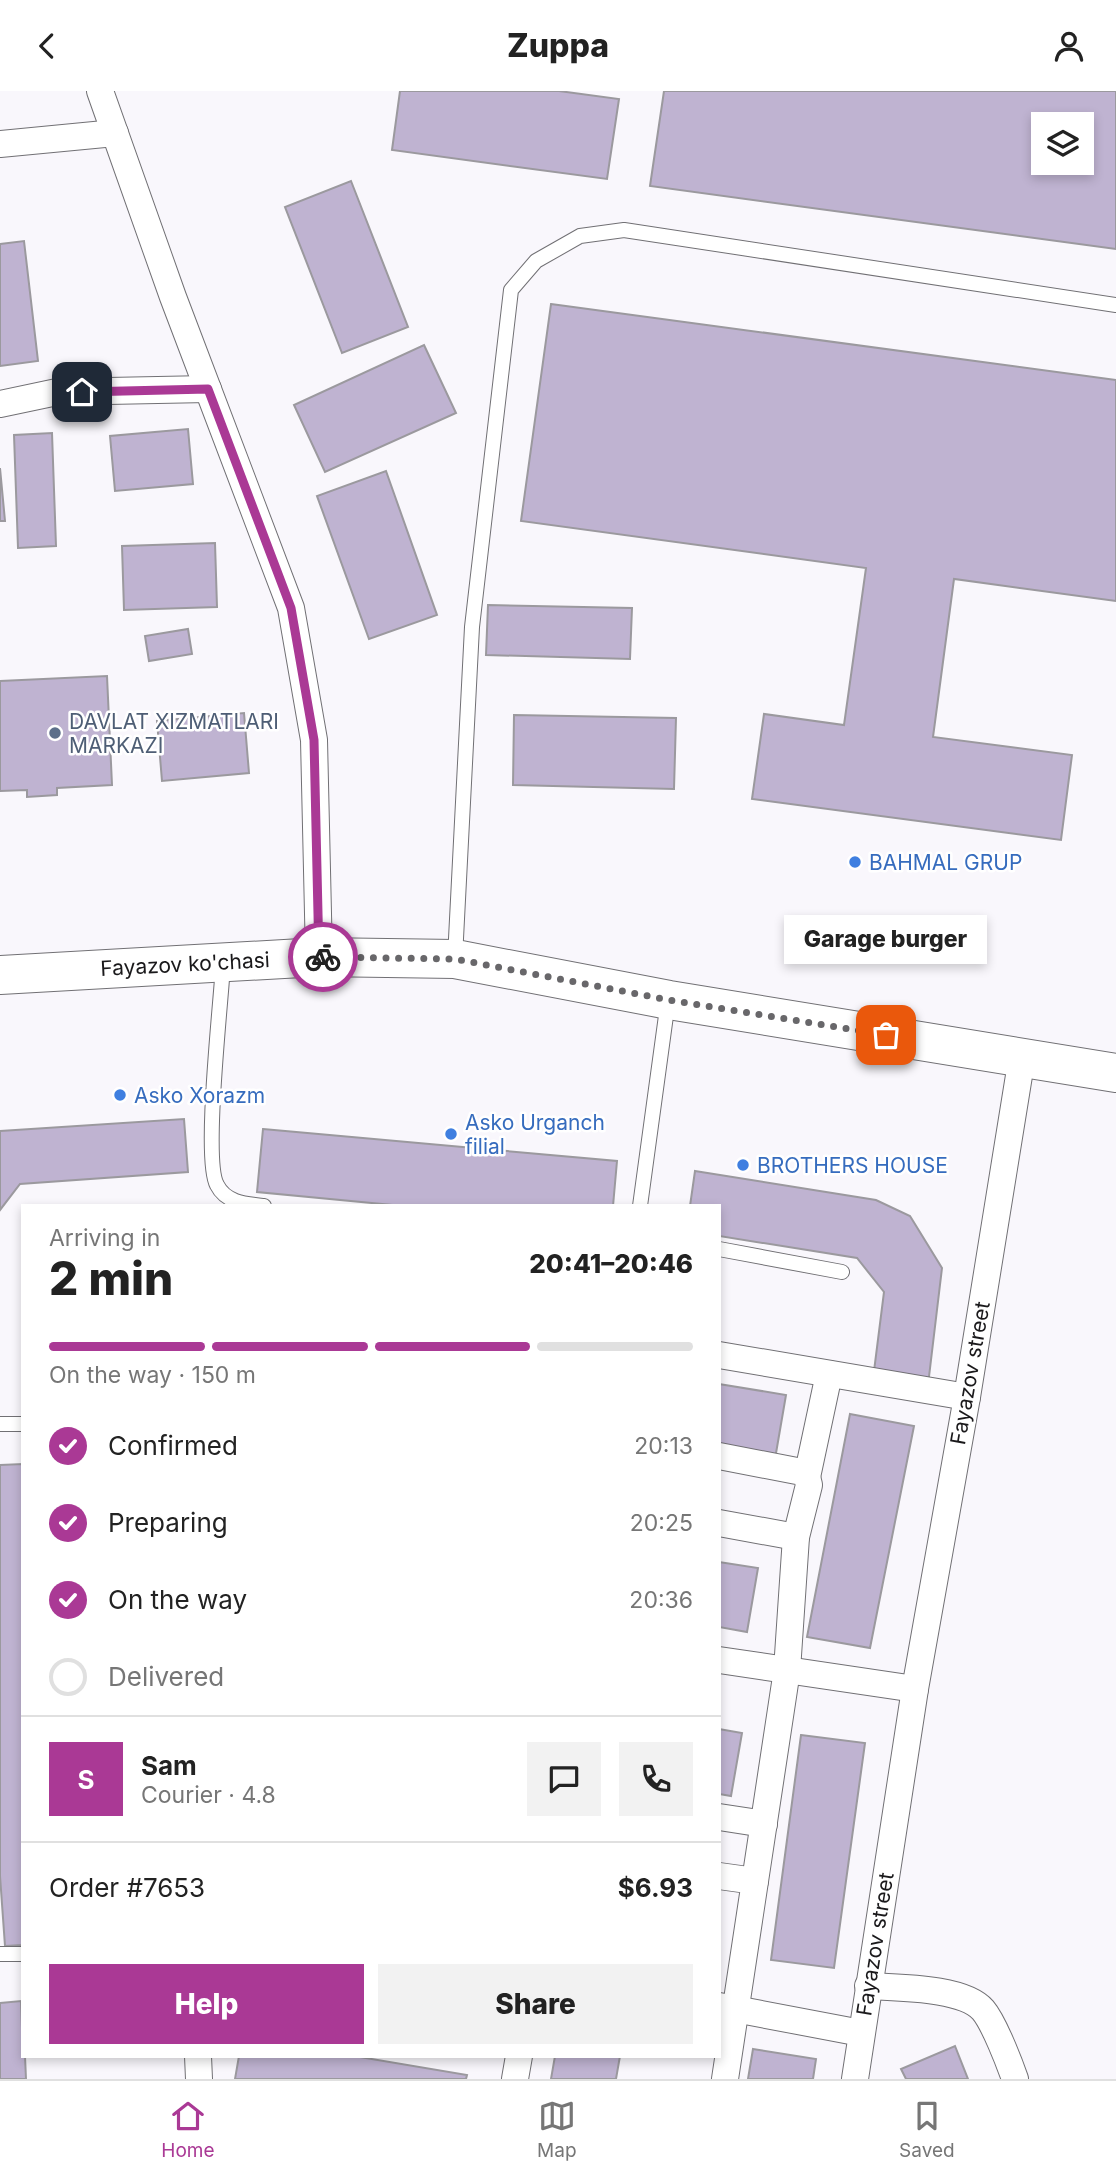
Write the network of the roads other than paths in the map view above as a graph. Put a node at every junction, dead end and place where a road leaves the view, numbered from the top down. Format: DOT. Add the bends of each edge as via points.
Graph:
graph roads {
  1 [pos="100,91"];
  2 [pos="115,133"];
  3 [pos="0,144"];
  4 [pos="1116,305"];
  5 [pos="208,389"];
  6 [pos="0,404"];
  7 [pos="319,957"];
  8 [pos="455,959"];
  9 [pos="223,962"];
  10 [pos="0,975"];
  11 [pos="669,1000"];
  12 [pos="1022,1057"];
  13 [pos="1116,1073"];
  14 [pos="238,1204"];
  15 [pos="640,1204"];
  16 [pos="721,1249"];
  17 [pos="842,1272"];
  18 [pos="721,1355"];
  19 [pos="829,1374"];
  20 [pos="967,1397"];
  21 [pos="21,1424"];
  22 [pos="0,1425"];
  23 [pos="721,1456"];
  24 [pos="807,1477"];
  25 [pos="721,1524"];
  26 [pos="796,1537"];
  27 [pos="721,1660"];
  28 [pos="787,1670"];
  29 [pos="915,1689"];
  30 [pos="721,1817"];
  31 [pos="764,1824"];
  32 [pos="721,1876"];
  33 [pos="755,1881"];
  34 [pos="0,1954"];
  35 [pos="21,1954"];
  36 [pos="868,1986"];
  37 [pos="728,2008"];
  38 [pos="198,2058"];
  39 [pos="519,2058"];
  40 [pos="860,2062"];
  41 [pos="199,2079"];
  42 [pos="515,2079"];
  43 [pos="725,2079"];
  44 [pos="1015,2079"];
  1 -- 2 [label="street"];
  2 -- 3 [label="street"];
  2 -- 5 [label="street"];
  4 -- 8 [label="lane" via="624,230 580,236 536,261 511,290 498,397 472,627"];
  5 -- 6 [label="street" via="57,392"];
  5 -- 7 [label="street" via="291,608 314,740"];
  7 -- 8 [label="main road, Fayazov ko'chasi"];
  7 -- 9 [label="main road, Fayazov ko'chasi"];
  8 -- 11 [label="main road, Fayazov ko'chasi"];
  9 -- 10 [label="main road, Fayazov ko'chasi"];
  9 -- 14 [label="lane" via="212,1138 214,1175 218,1187"];
  11 -- 12 [label="main road, Fayazov ko'chasi"];
  11 -- 15 [label="lane"];
  12 -- 13 [label="main road, Fayazov ko'chasi"];
  12 -- 20 [label="street, Fayazov street"];
  16 -- 17 [label="lane"];
  18 -- 19 [label="street"];
  19 -- 20 [label="street"];
  19 -- 24 [label="street"];
  20 -- 29 [label="street, Fayazov street"];
  21 -- 22 [label="lane"];
  23 -- 24 [label="street" via="802,1472"];
  24 -- 26 [label="street"];
  25 -- 26 [label="street"];
  26 -- 28 [label="street"];
  27 -- 28 [label="street"];
  28 -- 29 [label="street"];
  28 -- 31 [label="street"];
  29 -- 36 [label="street, Fayazov street"];
  30 -- 31 [label="street"];
  31 -- 33 [label="street"];
  32 -- 33 [label="street"];
  33 -- 37 [label="street"];
  34 -- 35 [label="lane"];
  36 -- 40 [label="street, Fayazov street"];
  36 -- 44 [label="street" via="933,1990 982,2009"];
  37 -- 40 [label="street, Fayazov street"];
  37 -- 43 [label="street"];
  38 -- 41 [label="street"];
  39 -- 42 [label="street"];
}
